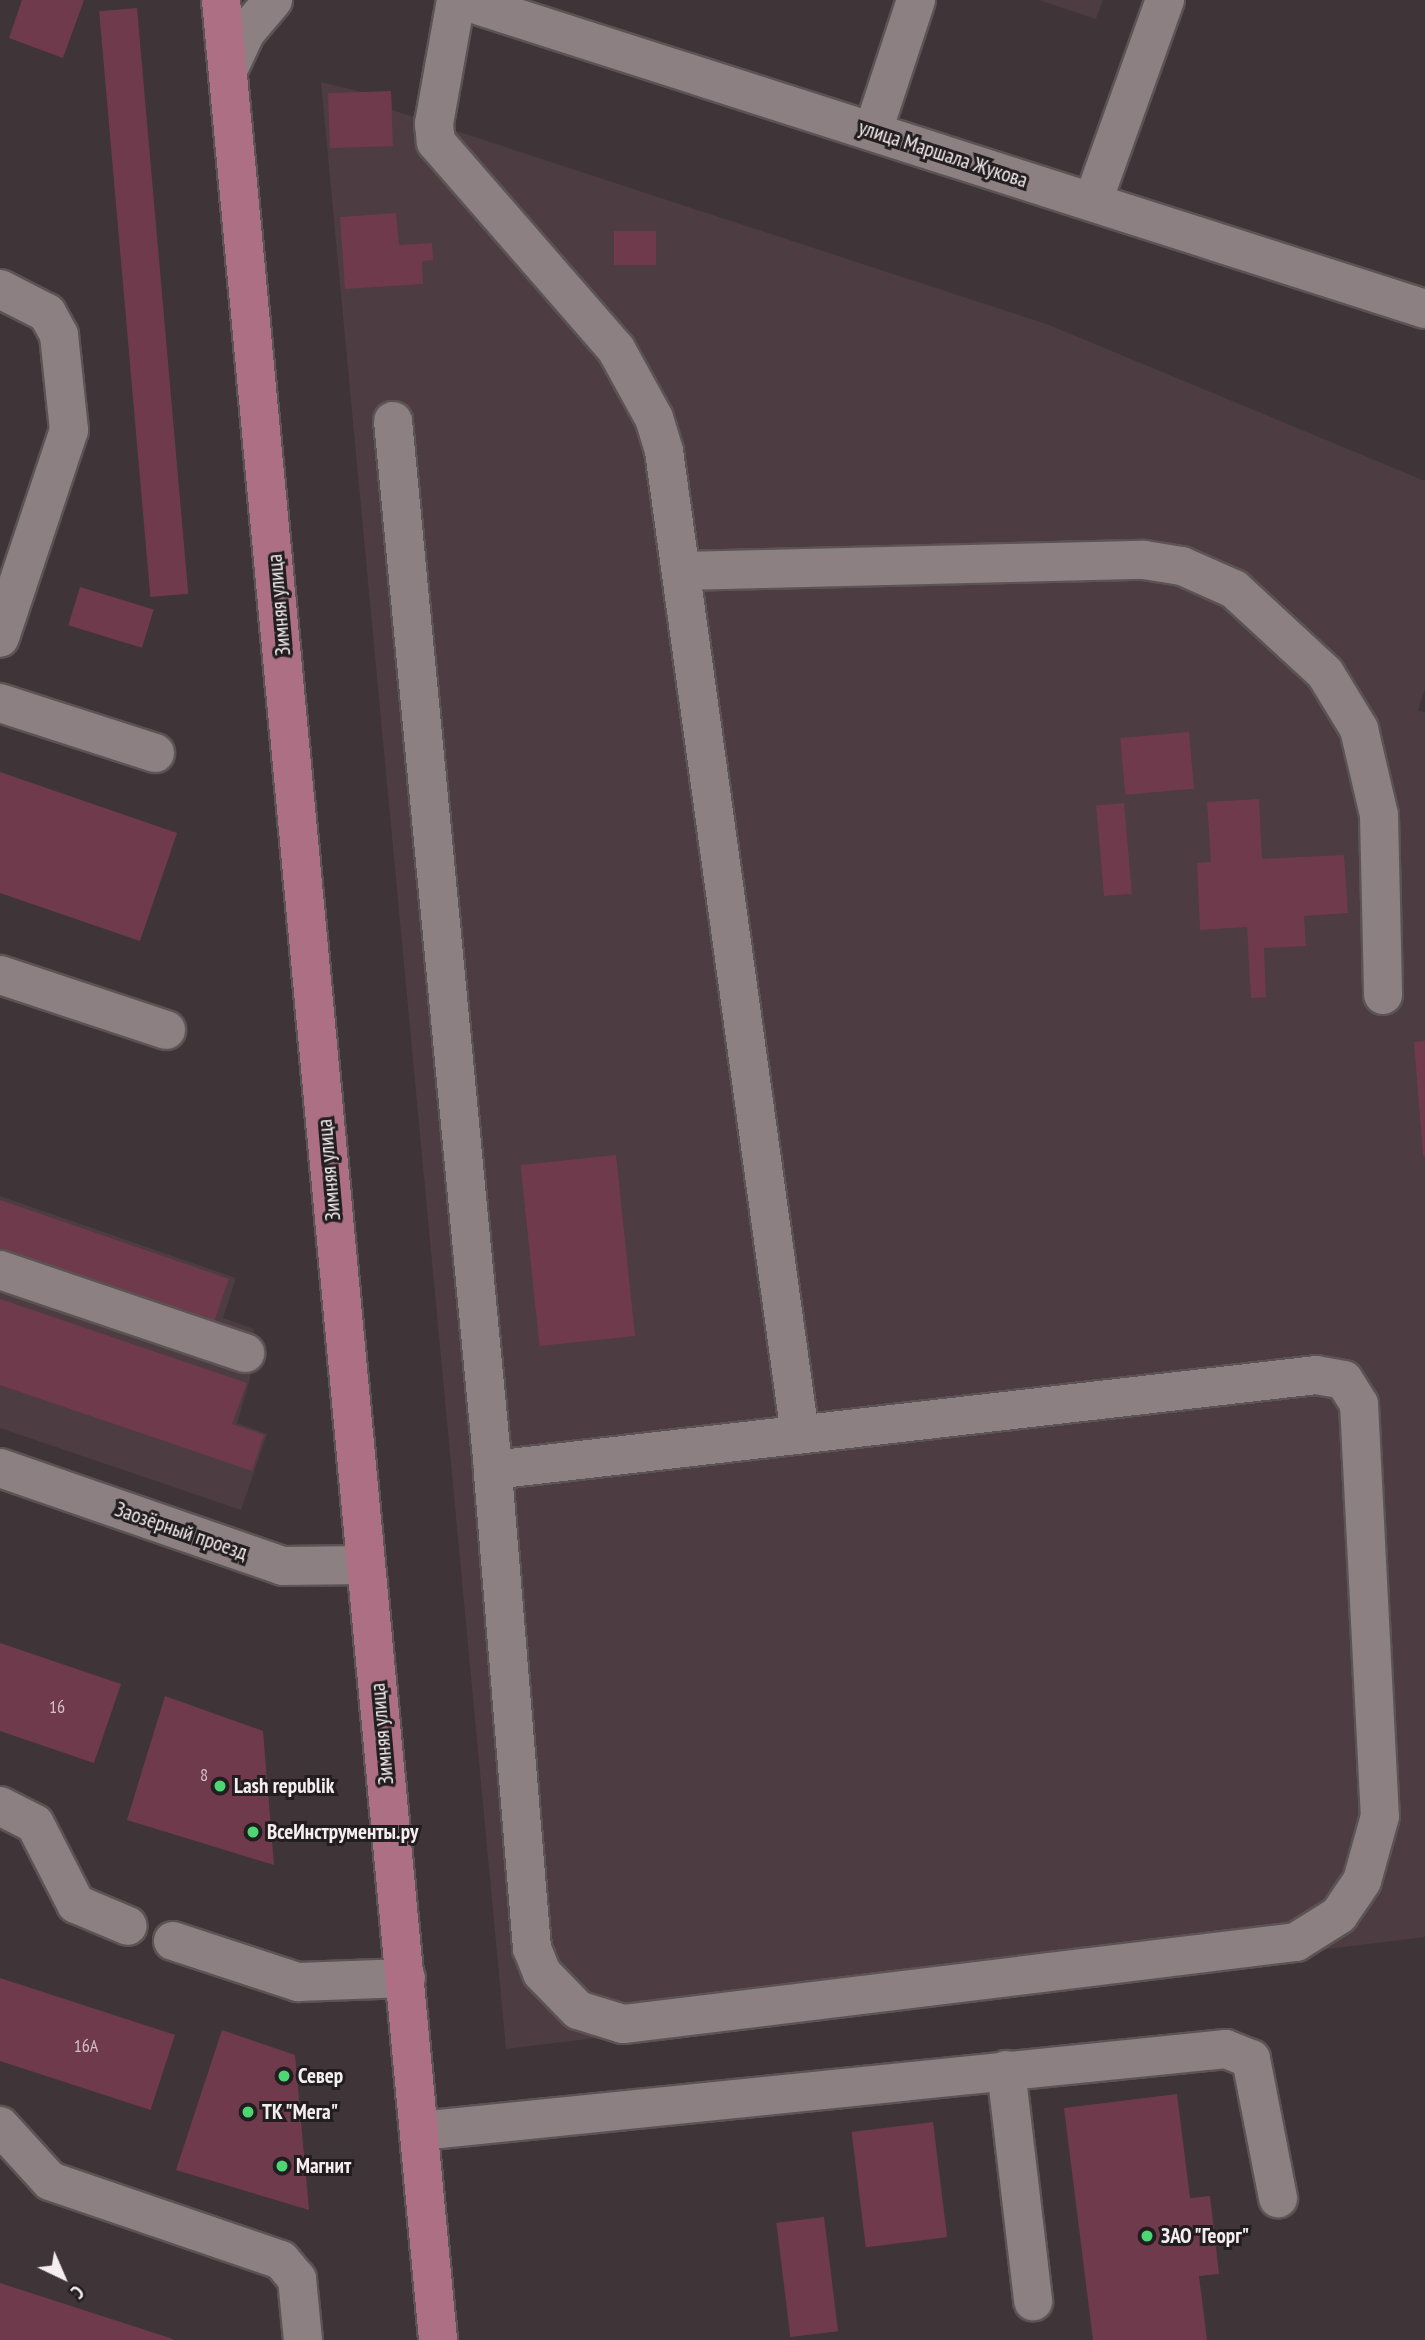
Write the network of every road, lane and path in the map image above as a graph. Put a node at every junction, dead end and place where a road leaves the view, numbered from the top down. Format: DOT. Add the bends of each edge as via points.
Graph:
graph roads {
  1 [pos="221,0"];
  2 [pos="251,0"];
  3 [pos="273,0"];
  4 [pos="459,0"];
  5 [pos="916,0"];
  6 [pos="1165,0"];
  7 [pos="231,64"];
  8 [pos="873,131"];
  9 [pos="1093,201"];
  10 [pos="0,289"];
  11 [pos="1425,309"];
  12 [pos="393,421"];
  13 [pos="682,570"];
  14 [pos="0,638"];
  15 [pos="0,703"];
  16 [pos="155,753"];
  17 [pos="0,975"];
  18 [pos="1383,995"];
  19 [pos="166,1030"];
  20 [pos="0,1270"];
  21 [pos="245,1353"];
  22 [pos="800,1435"];
  23 [pos="0,1468"];
  24 [pos="494,1470"];
  25 [pos="366,1565"];
  26 [pos="0,1806"];
  27 [pos="128,1926"];
  28 [pos="173,1941"];
  29 [pos="405,1978"];
  30 [pos="1006,2070"];
  31 [pos="0,2126"];
  32 [pos="420,2131"];
  33 [pos="1278,2198"];
  34 [pos="1033,2301"];
  35 [pos="303,2340"];
  36 [pos="438,2340"];
  1 -- 7 [label="main road, Зимняя улица"];
  2 -- 7 [label="street"];
  3 -- 7 [label="street" via="246,32"];
  4 -- 8 [label="street, улица Маршала Жукова"];
  4 -- 13 [label="street" via="434,124 436,142 583,305 639,387 664,451"];
  5 -- 8 [label="street"];
  6 -- 9 [label="street"];
  7 -- 25 [label="main road, Зимняя улица"];
  8 -- 9 [label="street, улица Маршала Жукова"];
  9 -- 11 [label="street, улица Маршала Жукова"];
  10 -- 14 [label="street" via="47,313 59,335 69,430"];
  12 -- 24 [label="street"];
  13 -- 18 [label="street" via="1144,560 1182,566 1234,589 1325,673 1359,729 1379,815"];
  13 -- 22 [label="street"];
  15 -- 16 [label="street"];
  17 -- 19 [label="street"];
  20 -- 21 [label="street"];
  22 -- 24 [label="street"];
  22 -- 24 [label="street" via="1317,1375 1344,1380 1359,1404 1380,1816 1362,1881 1339,1915 1296,1942 623,2024 578,2010 542,1973 532,1948"];
  23 -- 25 [label="street, Заозёрный проезд" via="283,1566"];
  25 -- 29 [label="main road, Зимняя улица"];
  26 -- 27 [label="street" via="35,1824 76,1904"];
  28 -- 29 [label="street" via="298,1982"];
  29 -- 32 [label="main road, Зимняя улица"];
  30 -- 32 [label="street"];
  30 -- 33 [label="street" via="1226,2049 1251,2060"];
  30 -- 34 [label="street"];
  31 -- 35 [label="street" via="50,2181 281,2260 297,2279"];
  32 -- 36 [label="main road, Зимняя улица"];
}
